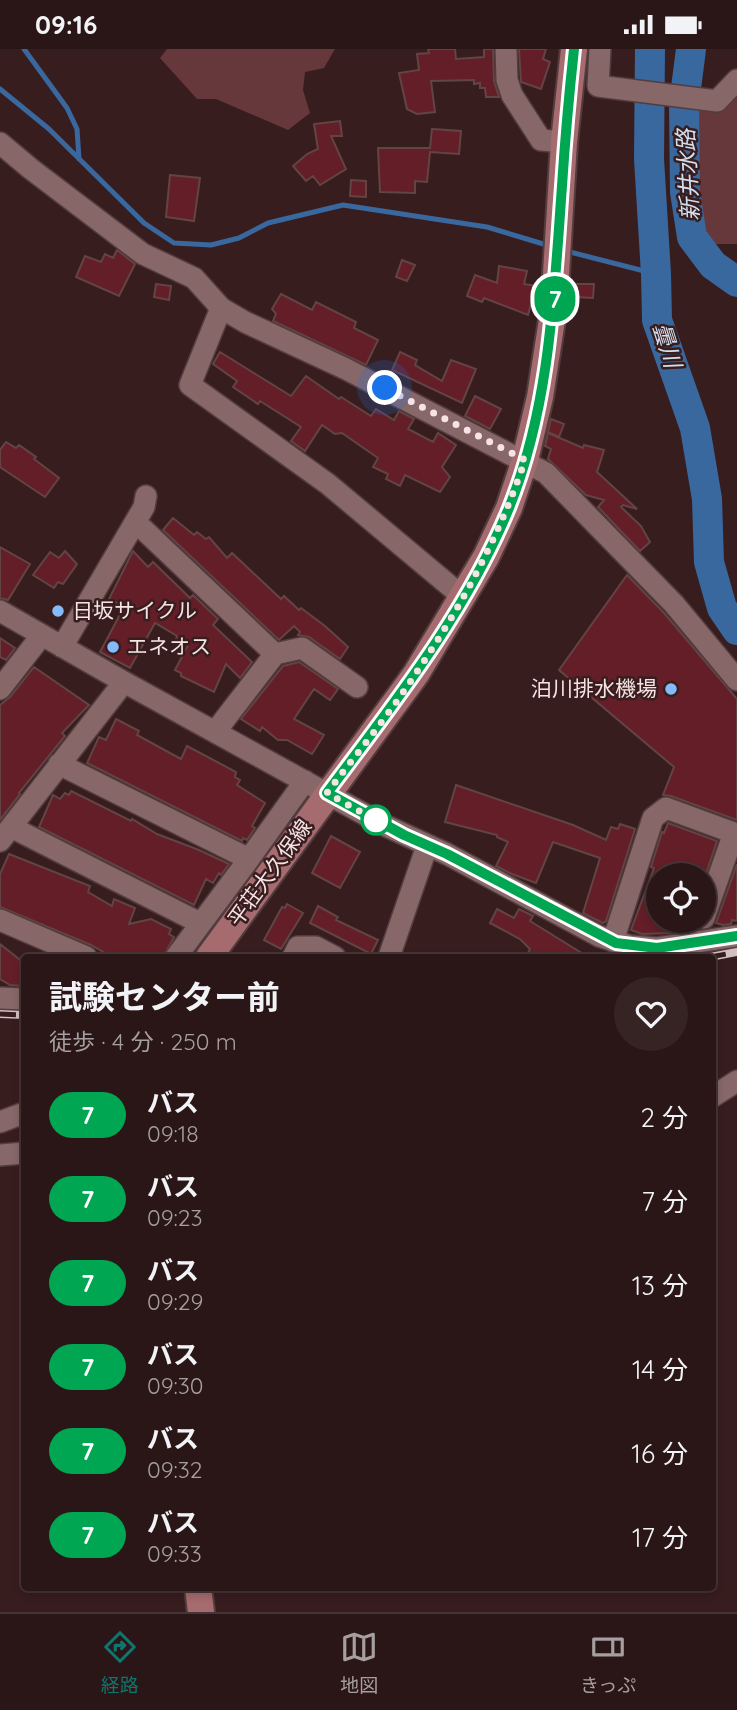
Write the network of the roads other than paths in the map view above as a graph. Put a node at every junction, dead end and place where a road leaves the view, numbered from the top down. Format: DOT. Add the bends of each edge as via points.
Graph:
graph roads {
  1 [pos="506,49"];
  2 [pos="574,49"];
  3 [pos="600,49"];
  4 [pos="737,80"];
  5 [pos="564,142"];
  6 [pos="0,143"];
  7 [pos="221,308"];
  8 [pos="525,460"];
  9 [pos="146,496"];
  10 [pos="143,529"];
  11 [pos="463,597"];
  12 [pos="0,611"];
  13 [pos="41,635"];
  14 [pos="62,647"];
  15 [pos="275,654"];
  16 [pos="352,677"];
  17 [pos="737,680"];
  18 [pos="124,682"];
  19 [pos="0,689"];
  20 [pos="215,732"];
  21 [pos="59,764"];
  22 [pos="316,787"];
  23 [pos="5,834"];
  24 [pos="427,846"];
  25 [pos="248,859"];
  26 [pos="716,882"];
  27 [pos="0,920"];
  28 [pos="200,923"];
  29 [pos="699,933"];
  30 [pos="737,936"];
  31 [pos="613,941"];
  32 [pos="697,942"];
  33 [pos="79,954"];
  34 [pos="178,954"];
  35 [pos="211,954"];
  36 [pos="294,954"];
  37 [pos="329,954"];
  38 [pos="390,954"];
  39 [pos="0,997"];
  40 [pos="21,999"];
  41 [pos="737,1081"];
  42 [pos="716,1095"];
  43 [pos="737,1097"];
  44 [pos="716,1098"];
  45 [pos="21,1114"];
  46 [pos="0,1122"];
  47 [pos="21,1153"];
  48 [pos="0,1155"];
  49 [pos="198,1591"];
  50 [pos="201,1612"];
  1 -- 5 [label="street" via="512,95 541,140"];
  2 -- 5 [label="main road, 平荘大久保線"];
  3 -- 4 [label="street" via="598,86 717,101"];
  5 -- 8 [label="main road, 平荘大久保線" via="554,307"];
  6 -- 7 [label="street" via="143,254 194,278"];
  7 -- 8 [label="street"];
  7 -- 11 [label="street" via="190,385 328,484"];
  8 -- 11 [label="main road, 平荘大久保線" via="509,508"];
  8 -- 17 [label="street" via="546,473 674,604"];
  9 -- 14 [label="street" via="144,507"];
  10 -- 15 [label="street"];
  11 -- 22 [label="main road, 平荘大久保線" via="416,674"];
  12 -- 13 [label="street"];
  13 -- 14 [label="street"];
  13 -- 19 [label="street"];
  14 -- 18 [label="street"];
  15 -- 16 [label="street" via="302,648"];
  15 -- 20 [label="street"];
  18 -- 20 [label="street"];
  18 -- 21 [label="street"];
  20 -- 22 [label="street"];
  21 -- 23 [label="street"];
  21 -- 25 [label="street"];
  22 -- 24 [label="street"];
  22 -- 25 [label="street"];
  22 -- 35 [label="main road, 平荘大久保線"];
  23 -- 28 [label="street"];
  24 -- 31 [label="street"];
  24 -- 38 [label="street"];
  25 -- 28 [label="street"];
  26 -- 31 [label="street" via="733,833 666,808 653,818"];
  27 -- 33 [label="street"];
  28 -- 34 [label="street"];
  29 -- 32 [label="street"];
  30 -- 32 [label="street"];
  31 -- 32 [label="street" via="657,948"];
  36 -- 37 [label="street" via="298,947 316,947"];
  39 -- 40 [label="street"];
  41 -- 42 [label="street"];
  43 -- 44 [label="street"];
  45 -- 46 [label="street"];
  47 -- 48 [label="street"];
  49 -- 50 [label="main road"];
}
